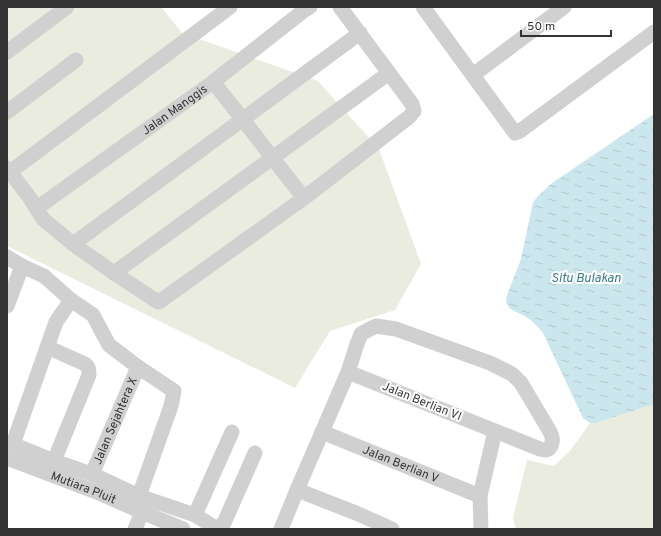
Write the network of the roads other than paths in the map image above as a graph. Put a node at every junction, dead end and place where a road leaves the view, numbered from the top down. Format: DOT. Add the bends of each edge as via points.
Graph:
graph roads {
  1 [pos="68,7"];
  2 [pos="230,7"];
  3 [pos="340,7"];
  4 [pos="564,7"];
  5 [pos="302,9"];
  6 [pos="431,10"];
  7 [pos="654,32"];
  8 [pos="360,34"];
  9 [pos="7,52"];
  10 [pos="76,60"];
  11 [pos="389,73"];
  12 [pos="473,75"];
  13 [pos="213,82"];
  14 [pos="7,112"];
  15 [pos="243,120"];
  16 [pos="272,158"];
  17 [pos="8,170"];
  18 [pos="304,198"];
  19 [pos="37,208"];
  20 [pos="73,244"];
  21 [pos="7,257"];
  22 [pos="22,266"];
  23 [pos="114,273"];
  24 [pos="71,300"];
  25 [pos="7,306"];
  26 [pos="47,347"];
  27 [pos="138,366"];
  28 [pos="348,372"];
  29 [pos="495,431"];
  30 [pos="232,432"];
  31 [pos="322,432"];
  32 [pos="9,448"];
  33 [pos="255,453"];
  34 [pos="54,461"];
  35 [pos="92,474"];
  36 [pos="297,490"];
  37 [pos="139,496"];
  38 [pos="480,496"];
  39 [pos="142,512"];
  40 [pos="195,515"];
  41 [pos="135,529"];
  42 [pos="183,529"];
  43 [pos="281,529"];
  44 [pos="392,529"];
  45 [pos="481,529"];
  1 -- 9 [label="street"];
  2 -- 17 [label="street"];
  3 -- 8 [label="street"];
  4 -- 12 [label="street"];
  5 -- 13 [label="street, Jalan Manggis"];
  6 -- 12 [label="street"];
  7 -- 12 [label="street" via="517,133"];
  8 -- 11 [label="street"];
  8 -- 15 [label="street"];
  10 -- 14 [label="street"];
  11 -- 16 [label="street"];
  11 -- 18 [label="street" via="412,104 414,111"];
  13 -- 15 [label="street"];
  13 -- 19 [label="street, Jalan Manggis"];
  15 -- 16 [label="street"];
  15 -- 20 [label="street"];
  16 -- 18 [label="street"];
  16 -- 23 [label="street"];
  17 -- 19 [label="street"];
  18 -- 23 [label="street" via="159,302"];
  19 -- 20 [label="street" via="43,219"];
  20 -- 23 [label="street"];
  21 -- 22 [label="street"];
  22 -- 24 [label="street" via="44,276"];
  22 -- 25 [label="street"];
  24 -- 26 [label="street" via="56,322"];
  24 -- 27 [label="street" via="94,316 110,345"];
  26 -- 32 [label="street"];
  26 -- 34 [label="street" via="85,364 89,369 89,375"];
  27 -- 35 [label="street, Jalan Sejahtera X"];
  27 -- 37 [label="street" via="174,391"];
  28 -- 29 [label="street, Jalan Berlian VI"];
  28 -- 29 [label="street, Jalan Berlian VI" via="361,334 376,326 396,330 490,363 512,374 521,383 552,435 553,441 550,449 540,449"];
  28 -- 31 [label="street"];
  29 -- 38 [label="street"];
  30 -- 40 [label="street"];
  31 -- 36 [label="street"];
  31 -- 38 [label="street, Jalan Berlian V"];
  32 -- 34 [label="street"];
  32 -- 39 [label="street, Mutiara Pluit"];
  33 -- 40 [label="street" via="224,523 214,527"];
  34 -- 35 [label="street"];
  35 -- 37 [label="street"];
  36 -- 43 [label="street"];
  36 -- 44 [label="street"];
  37 -- 40 [label="street"];
  38 -- 45 [label="street"];
  39 -- 41 [label="street"];
  39 -- 42 [label="street, Mutiara Pluit"];
}
